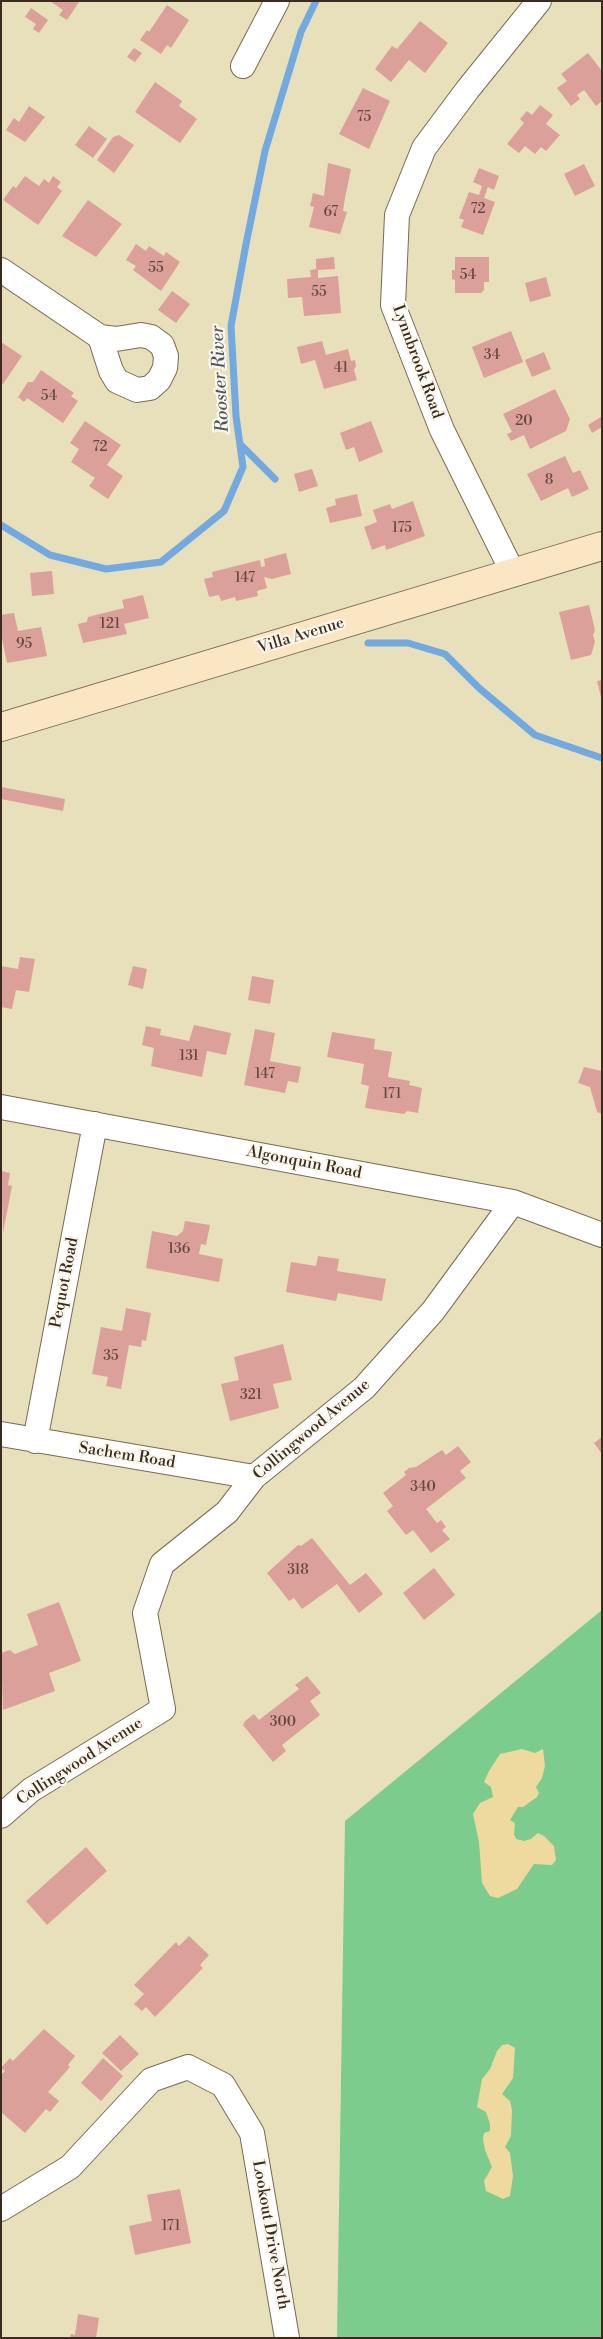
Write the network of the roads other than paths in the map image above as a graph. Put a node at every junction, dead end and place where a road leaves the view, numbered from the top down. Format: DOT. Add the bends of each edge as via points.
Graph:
graph roads {
  1 [pos="277,1"];
  2 [pos="539,1"];
  3 [pos="243,66"];
  4 [pos="1,270"];
  5 [pos="100,337"];
  6 [pos="602,546"];
  7 [pos="512,571"];
  8 [pos="1,727"];
  9 [pos="1,1107"];
  10 [pos="96,1124"];
  11 [pos="513,1202"];
  12 [pos="602,1235"];
  13 [pos="1,1434"];
  14 [pos="35,1441"];
  15 [pos="254,1477"];
  16 [pos="1,1816"];
  17 [pos="1,2209"];
  18 [pos="287,2338"];
  1 -- 3 [label="street"];
  2 -- 7 [label="street, Lynnbrook Road" via="424,148 397,215 393,305 442,430"];
  4 -- 5 [label="street"];
  6 -- 7 [label="main road, Villa Avenue"];
  7 -- 8 [label="main road, Villa Avenue"];
  9 -- 10 [label="street, Algonquin Road"];
  10 -- 11 [label="street, Algonquin Road"];
  10 -- 14 [label="street, Pequot Road"];
  11 -- 12 [label="street, Algonquin Road"];
  11 -- 15 [label="street, Collingwood Avenue" via="433,1311 364,1388"];
  13 -- 14 [label="street, Sachem Road"];
  14 -- 15 [label="street, Sachem Road"];
  15 -- 16 [label="street, Collingwood Avenue" via="227,1512 162,1564 145,1612 163,1709 31,1790"];
  17 -- 18 [label="street, Lookout Drive North" via="70,2167 151,2080 188,2067 223,2085 252,2133"];
}
